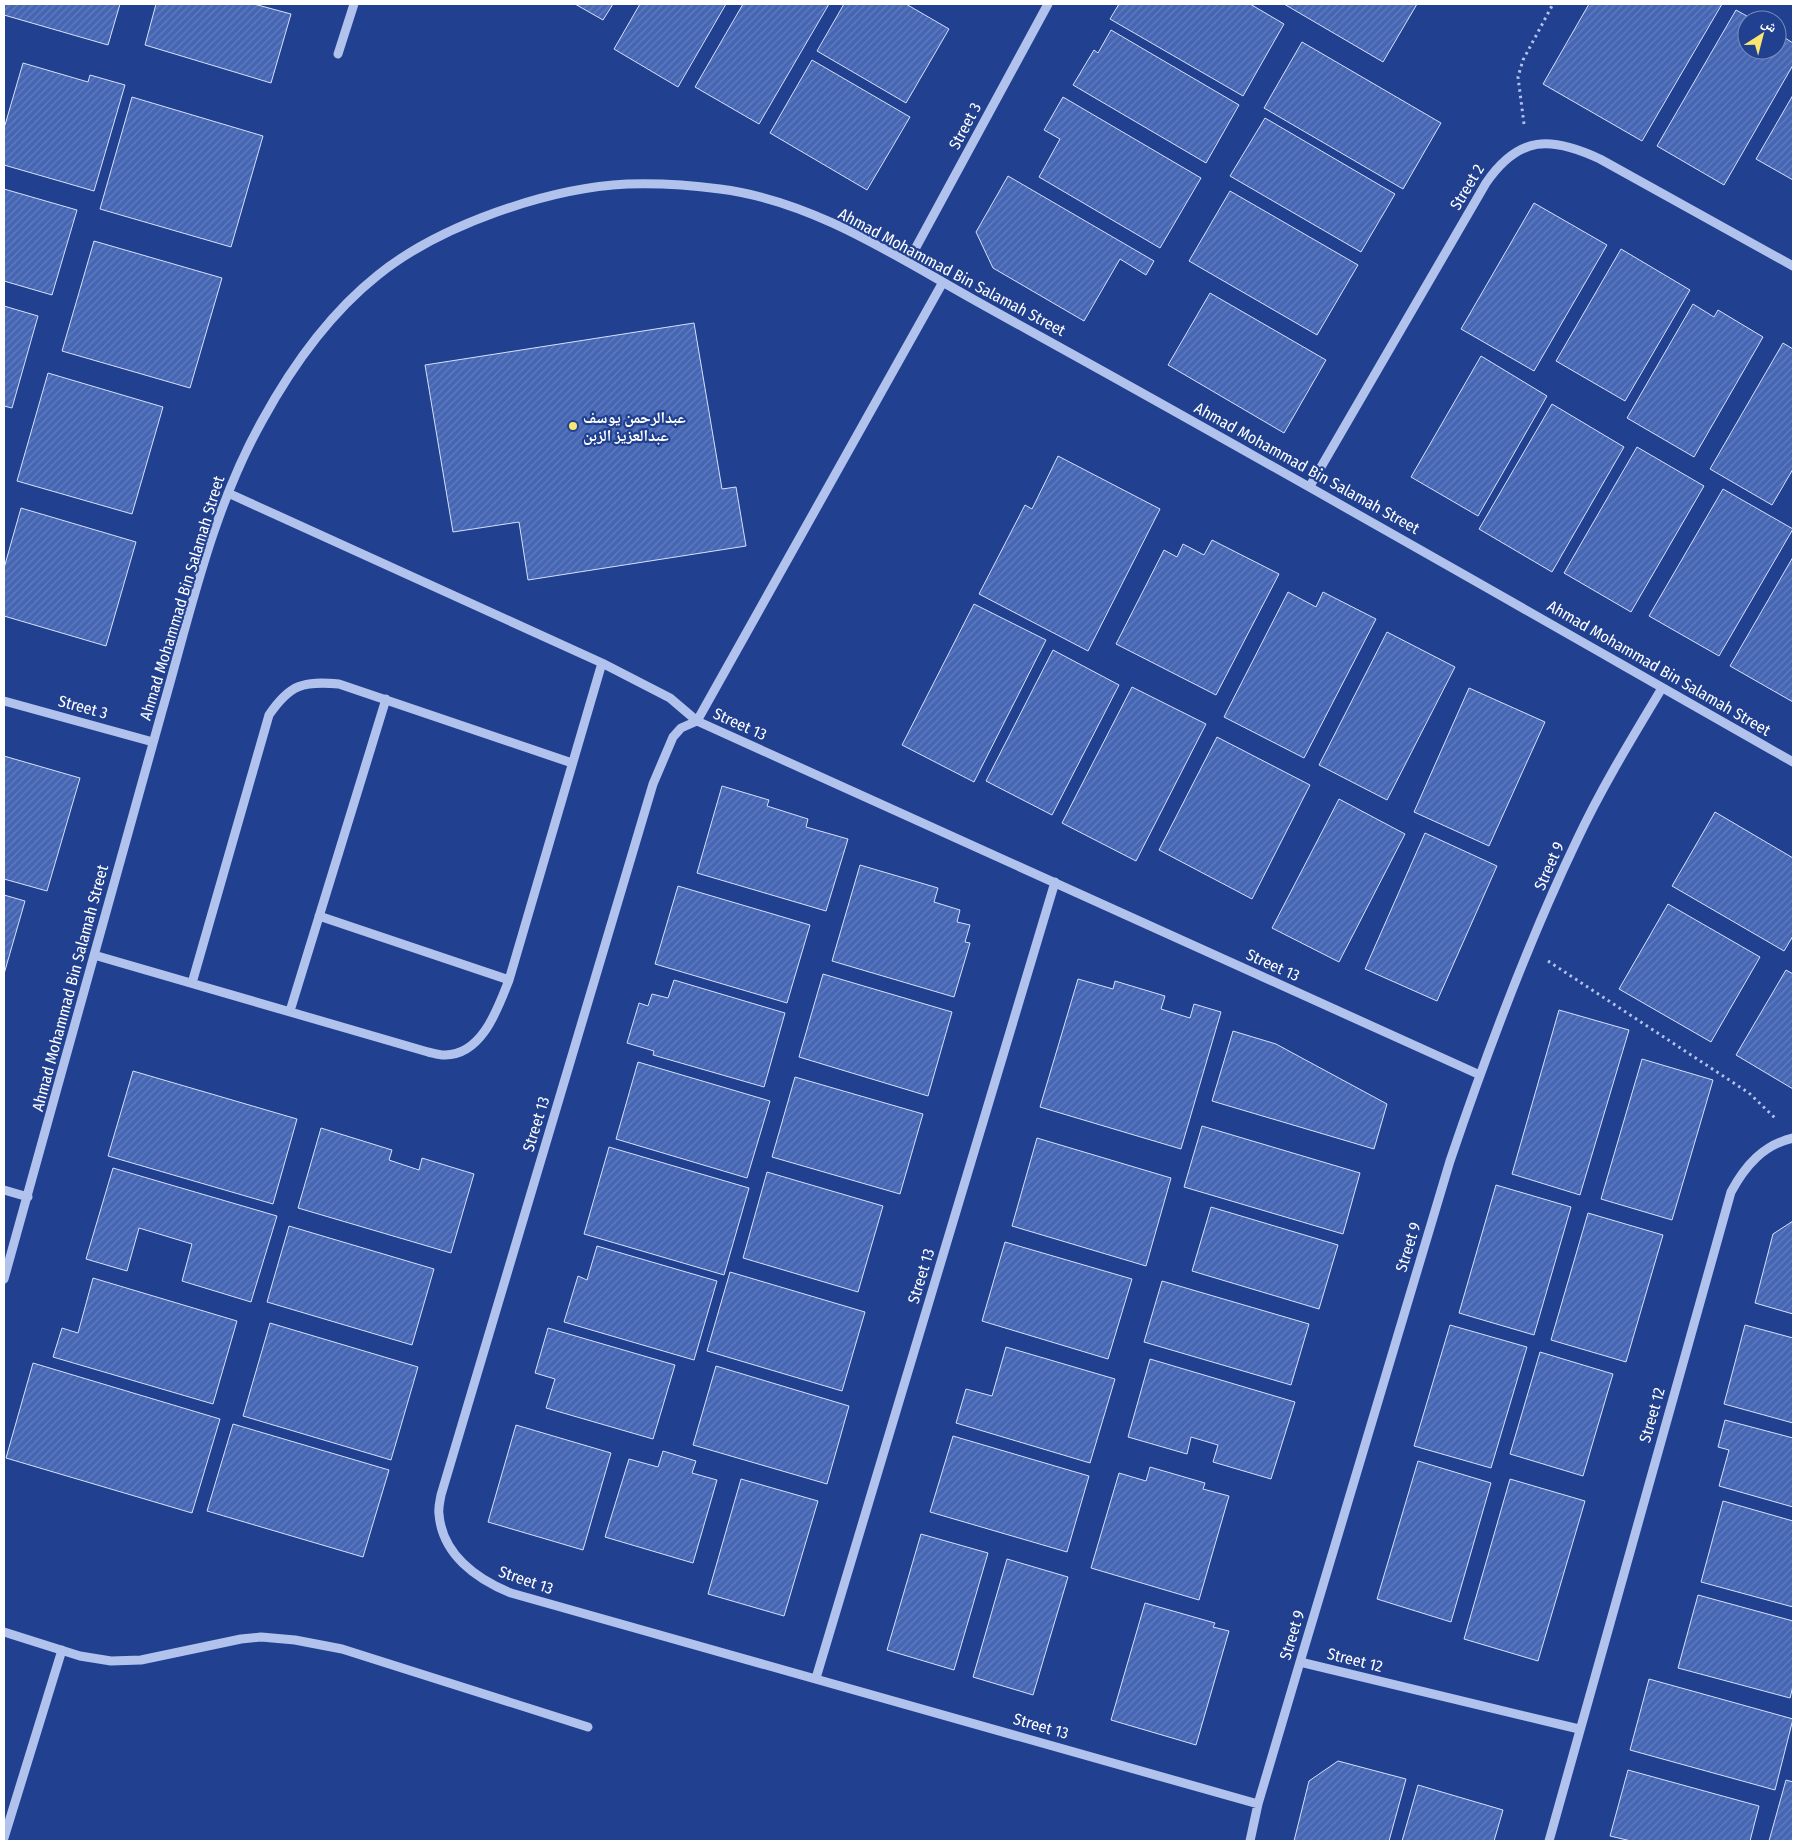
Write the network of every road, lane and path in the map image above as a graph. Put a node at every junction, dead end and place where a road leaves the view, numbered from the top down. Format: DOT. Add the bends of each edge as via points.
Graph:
graph roads {
  1 [pos="354,4"];
  2 [pos="1048,4"];
  3 [pos="1552,4"];
  4 [pos="338,54"];
  5 [pos="1527,147"];
  6 [pos="908,262"];
  7 [pos="1793,266"];
  8 [pos="943,282"];
  9 [pos="1310,486"];
  10 [pos="228,493"];
  11 [pos="602,663"];
  12 [pos="1662,688"];
  13 [pos="386,699"];
  14 [pos="4,701"];
  15 [pos="697,721"];
  16 [pos="153,742"];
  17 [pos="1793,762"];
  18 [pos="572,763"];
  19 [pos="1055,882"];
  20 [pos="319,916"];
  21 [pos="1529,948"];
  22 [pos="94,955"];
  23 [pos="509,980"];
  24 [pos="192,983"];
  25 [pos="290,1012"];
  26 [pos="1480,1075"];
  27 [pos="1781,1124"];
  28 [pos="1793,1138"];
  29 [pos="4,1190"];
  30 [pos="28,1197"];
  31 [pos="4,1279"];
  32 [pos="4,1632"];
  33 [pos="62,1650"];
  34 [pos="1300,1662"];
  35 [pos="816,1678"];
  36 [pos="588,1727"];
  37 [pos="1579,1729"];
  38 [pos="1258,1804"];
  39 [pos="4,1838"];
  40 [pos="1250,1841"];
  41 [pos="1549,1841"];
  1 -- 4 [label="street"];
  2 -- 6 [label="street, Street 3"];
  3 -- 5 [label="path" via="1523,60 1518,77"];
  5 -- 7 [label="street, Street 2" via="1547,143 1580,149"];
  5 -- 9 [label="street, Street 2" via="1498,166 1486,183"];
  6 -- 8 [label="street, Ahmad Mohammad Bin Salamah Street"];
  6 -- 10 [label="street, Ahmad Mohammad Bin Salamah Street" via="839,226 775,201 728,190 683,185 592,187 475,220 398,260 378,274 328,324 284,383 258,427"];
  8 -- 9 [label="street, Ahmad Mohammad Bin Salamah Street"];
  8 -- 15 [label="street"];
  9 -- 12 [label="street, Ahmad Mohammad Bin Salamah Street"];
  10 -- 11 [label="street"];
  10 -- 16 [label="street, Ahmad Mohammad Bin Salamah Street"];
  11 -- 15 [label="street" via="670,698"];
  11 -- 18 [label="street"];
  12 -- 17 [label="street, Ahmad Mohammad Bin Salamah Street"];
  12 -- 21 [label="street, Street 9" via="1581,831"];
  13 -- 18 [label="street"];
  13 -- 20 [label="street"];
  13 -- 24 [label="street" via="340,684 317,682 294,689 280,699 269,715"];
  14 -- 16 [label="street, Street 3"];
  15 -- 19 [label="street, Street 13"];
  15 -- 35 [label="street, Street 13" via="681,728 673,736 653,784 440,1494 438,1513 442,1532 456,1556 492,1586"];
  16 -- 22 [label="street, Ahmad Mohammad Bin Salamah Street"];
  18 -- 23 [label="street"];
  19 -- 26 [label="street, Street 13"];
  19 -- 35 [label="street, Street 13"];
  20 -- 23 [label="street"];
  20 -- 25 [label="street"];
  21 -- 26 [label="street, Street 9"];
  21 -- 27 [label="path" via="1749,1093"];
  22 -- 24 [label="street"];
  22 -- 30 [label="street, Ahmad Mohammad Bin Salamah Street"];
  23 -- 25 [label="street" via="498,1008 482,1034 466,1048 445,1055"];
  24 -- 25 [label="street"];
  26 -- 34 [label="street, Street 9" via="1450,1161"];
  28 -- 37 [label="street, Street 12" via="1758,1155 1731,1192"];
  29 -- 30 [label="street"];
  30 -- 31 [label="street, Ahmad Mohammad Bin Salamah Street"];
  32 -- 33 [label="street"];
  33 -- 36 [label="street" via="111,1661 141,1660 261,1637 295,1640 342,1649"];
  33 -- 39 [label="street"];
  34 -- 37 [label="street, Street 12"];
  34 -- 38 [label="street, Street 9"];
  35 -- 38 [label="street, Street 13"];
  37 -- 41 [label="street, Street 12"];
  38 -- 40 [label="street, Street 9"];
}
